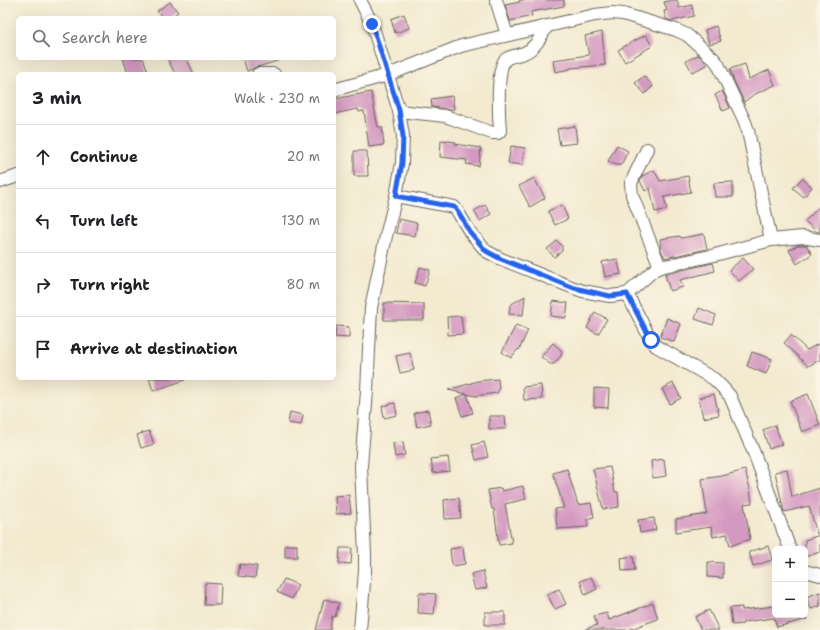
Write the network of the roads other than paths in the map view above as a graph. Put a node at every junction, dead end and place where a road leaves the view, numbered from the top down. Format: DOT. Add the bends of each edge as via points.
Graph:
graph roads {
  1 [pos="360,0"];
  2 [pos="496,0"];
  3 [pos="547,26"];
  4 [pos="507,35"];
  5 [pos="388,75"];
  6 [pos="336,89"];
  7 [pos="399,110"];
  8 [pos="647,149"];
  9 [pos="16,177"];
  10 [pos="0,182"];
  11 [pos="396,196"];
  12 [pos="771,240"];
  13 [pos="820,240"];
  14 [pos="660,267"];
  15 [pos="627,294"];
  16 [pos="789,546"];
  17 [pos="808,572"];
  18 [pos="820,575"];
  19 [pos="360,630"];
  1 -- 5 [label="street" via="372,24"];
  2 -- 4 [label="street"];
  3 -- 4 [label="street"];
  3 -- 7 [label="street" via="534,48 506,59 502,64 498,133 492,134 445,116"];
  3 -- 12 [label="street" via="596,15 623,14 676,30 686,35 714,59 748,131"];
  4 -- 5 [label="street" via="461,46"];
  5 -- 6 [label="street"];
  5 -- 7 [label="street"];
  7 -- 11 [label="street" via="403,136"];
  8 -- 14 [label="street" via="631,183 632,195"];
  9 -- 10 [label="street"];
  11 -- 15 [label="street" via="454,207 486,251 501,259 584,291 610,296"];
  11 -- 19 [label="street" via="371,308 361,466 365,571"];
  12 -- 13 [label="street" via="802,237"];
  12 -- 14 [label="street"];
  14 -- 15 [label="street"];
  15 -- 16 [label="street" via="656,346 714,379 730,396"];
  17 -- 18 [label="street"];
}
